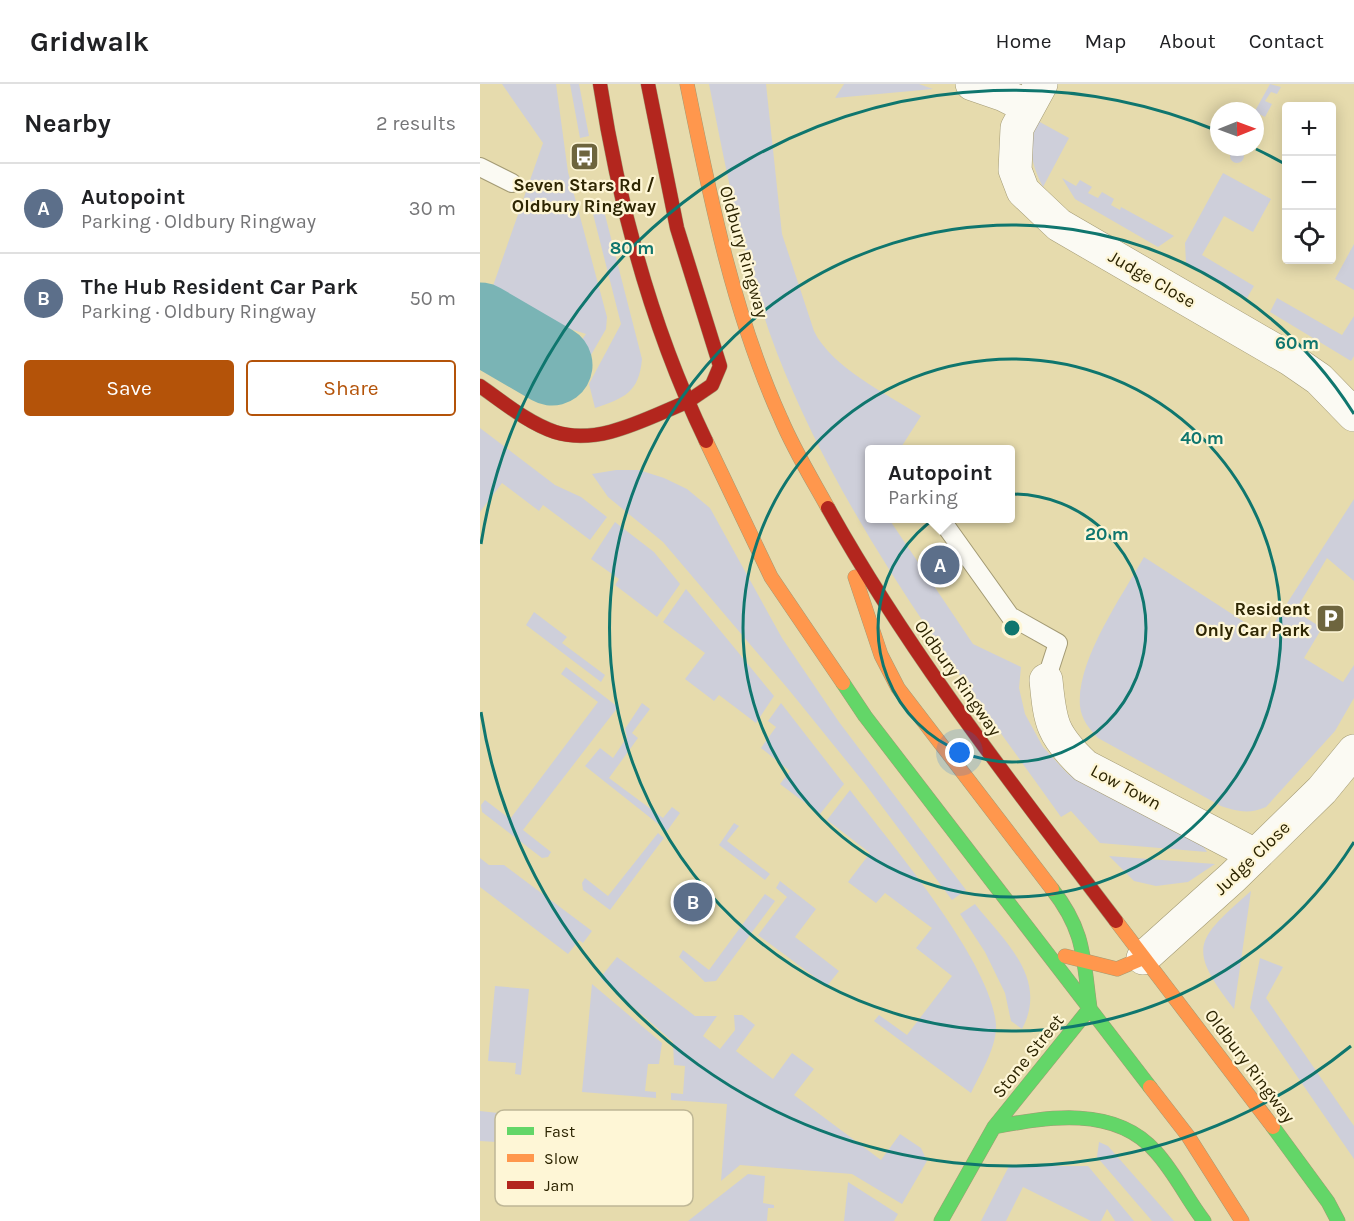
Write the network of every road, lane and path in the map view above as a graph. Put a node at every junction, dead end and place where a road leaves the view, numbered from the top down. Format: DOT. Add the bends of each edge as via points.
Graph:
graph roads {
  1 [pos="600,84"];
  2 [pos="648,84"];
  3 [pos="687,84"];
  4 [pos="972,84"];
  5 [pos="1035,96"];
  6 [pos="480,167"];
  7 [pos="512,183"];
  8 [pos="480,386"];
  9 [pos="687,402"];
  10 [pos="1351,403"];
  11 [pos="943,523"];
  12 [pos="843,535"];
  13 [pos="1046,680"];
  14 [pos="1354,750"];
  15 [pos="1255,855"];
  16 [pos="1041,946"];
  17 [pos="1143,958"];
  18 [pos="1086,961"];
  19 [pos="1090,1008"];
  20 [pos="994,1127"];
  21 [pos="941,1221"];
  22 [pos="1204,1221"];
  23 [pos="1242,1221"];
  24 [pos="1338,1221"];
  1 -- 9 [label="main road" via="608,135 644,282"];
  2 -- 9 [label="main road" via="677,228 720,366 712,385"];
  3 -- 12 [label="main road, Oldbury Ringway" via="706,186 745,323 781,419"];
  4 -- 5 [label="street, Judge Close" via="1004,94"];
  5 -- 10 [label="street, Judge Close" via="1017,128 1015,170 1023,191 1039,207 1059,225 1290,359"];
  6 -- 7 [label="lane"];
  8 -- 9 [label="main road" via="553,432 575,437 602,434"];
  9 -- 16 [label="main road" via="771,577 865,716"];
  11 -- 13 [label="lane" via="1010,616 1058,643"];
  12 -- 17 [label="main road, Oldbury Ringway" via="930,672"];
  12 -- 18 [label="main road" via="881,655 898,688 1066,907 1081,938"];
  13 -- 15 [label="street, Low Town" via="1049,719 1063,746 1085,766"];
  14 -- 15 [label="street, Judge Close" via="1322,790"];
  15 -- 17 [label="street, Judge Close"];
  16 -- 18 [label="main road"];
  16 -- 19 [label="main road"];
  17 -- 18 [label="main road" via="1117,969"];
  17 -- 24 [label="main road, Oldbury Ringway" via="1218,1052"];
  18 -- 19 [label="main road"];
  19 -- 20 [label="main road, Stone Street"];
  19 -- 23 [label="main road" via="1188,1136"];
  20 -- 21 [label="main road, Stone Street"];
  20 -- 22 [label="main road, Stone Street" via="1043,1117 1088,1116 1110,1122 1156,1151"];
}
